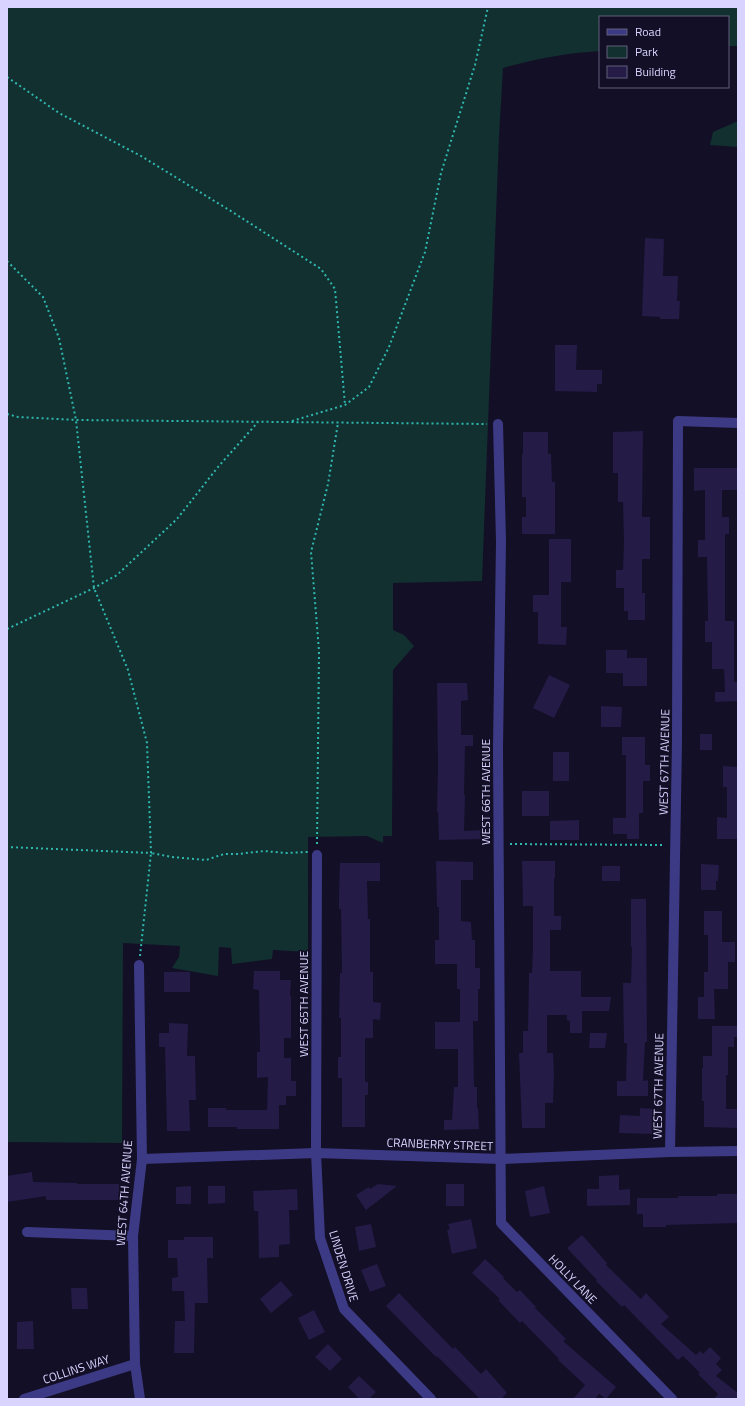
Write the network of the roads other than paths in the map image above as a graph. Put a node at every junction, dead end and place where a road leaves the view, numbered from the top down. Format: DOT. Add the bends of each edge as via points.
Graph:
graph roads {
  1 [pos="738,423"];
  2 [pos="498,424"];
  3 [pos="317,855"];
  4 [pos="139,965"];
  5 [pos="670,1152"];
  6 [pos="738,1152"];
  7 [pos="316,1153"];
  8 [pos="142,1159"];
  9 [pos="501,1159"];
  10 [pos="27,1232"];
  11 [pos="133,1236"];
  12 [pos="135,1364"];
  13 [pos="24,1399"];
  14 [pos="140,1399"];
  15 [pos="431,1399"];
  16 [pos="672,1399"];
  1 -- 5 [label="street, WEST 67TH AVENUE" via="678,421 676,845"];
  2 -- 9 [label="street, WEST 66TH AVENUE"];
  3 -- 7 [label="street, WEST 65TH AVENUE"];
  4 -- 8 [label="street, WEST 64TH AVENUE"];
  5 -- 6 [label="street, CRANBERRY STREET"];
  5 -- 9 [label="street, CRANBERRY STREET"];
  7 -- 8 [label="street, CRANBERRY STREET"];
  7 -- 9 [label="street, CRANBERRY STREET"];
  7 -- 15 [label="street, LINDEN DRIVE" via="320,1238 344,1309"];
  8 -- 11 [label="street, WEST 64TH AVENUE"];
  9 -- 16 [label="street, HOLLY LANE" via="501,1223"];
  10 -- 11 [label="street"];
  11 -- 12 [label="street, WEST 64TH AVENUE"];
  12 -- 13 [label="street, COLLINS WAY"];
  12 -- 14 [label="street, WEST 64TH AVENUE"];
}
